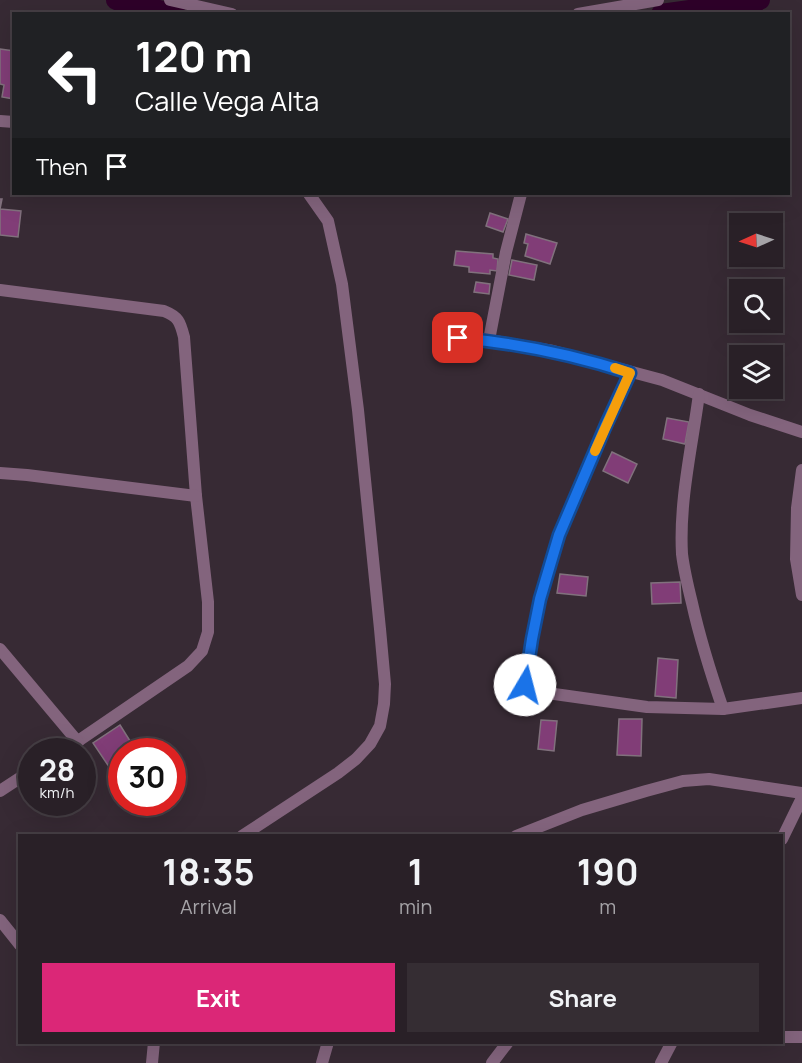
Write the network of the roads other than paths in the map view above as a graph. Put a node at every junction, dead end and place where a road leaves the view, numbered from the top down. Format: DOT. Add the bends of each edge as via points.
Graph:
graph roads {
  1 [pos="170,0"];
  2 [pos="658,0"];
  3 [pos="222,12"];
  4 [pos="589,12"];
  5 [pos="310,195"];
  6 [pos="521,195"];
  7 [pos="0,290"];
  8 [pos="458,338"];
  9 [pos="489,340"];
  10 [pos="630,373"];
  11 [pos="699,394"];
  12 [pos="802,432"];
  13 [pos="802,470"];
  14 [pos="0,473"];
  15 [pos="196,496"];
  16 [pos="802,595"];
  17 [pos="0,649"];
  18 [pos="802,698"];
  19 [pos="723,709"];
  20 [pos="75,738"];
  21 [pos="84,738"];
  22 [pos="18,780"];
  23 [pos="0,791"];
  24 [pos="801,800"];
  25 [pos="245,834"];
  26 [pos="521,834"];
  27 [pos="783,837"];
  28 [pos="0,920"];
  29 [pos="18,942"];
  30 [pos="783,1037"];
  31 [pos="802,1037"];
  32 [pos="154,1044"];
  33 [pos="327,1044"];
  34 [pos="506,1044"];
  35 [pos="671,1044"];
  36 [pos="152,1063"];
  37 [pos="322,1063"];
  38 [pos="492,1063"];
  39 [pos="661,1063"];
  1 -- 3 [label="street"];
  2 -- 4 [label="street"];
  5 -- 25 [label="street" via="328,221 342,284 358,410 384,704 380,726 356,759"];
  6 -- 9 [label="street"];
  7 -- 15 [label="street" via="173,314 184,337"];
  8 -- 9 [label="street"];
  9 -- 10 [label="street" via="553,351"];
  10 -- 11 [label="street"];
  10 -- 19 [label="street" via="559,535 540,599 525,685 533,691 608,703"];
  11 -- 12 [label="street"];
  11 -- 19 [label="street" via="682,516 682,555 708,667"];
  13 -- 16 [label="street" via="796,559"];
  14 -- 15 [label="street"];
  15 -- 21 [label="street" via="208,602 208,632 202,651 188,666"];
  17 -- 20 [label="street"];
  18 -- 19 [label="street"];
  22 -- 23 [label="street"];
  24 -- 26 [label="street" via="709,779 683,782 582,810"];
  24 -- 27 [label="street"];
  28 -- 29 [label="street"];
  30 -- 31 [label="street"];
  32 -- 36 [label="street"];
  33 -- 37 [label="street"];
  34 -- 38 [label="street"];
  35 -- 39 [label="street"];
}
